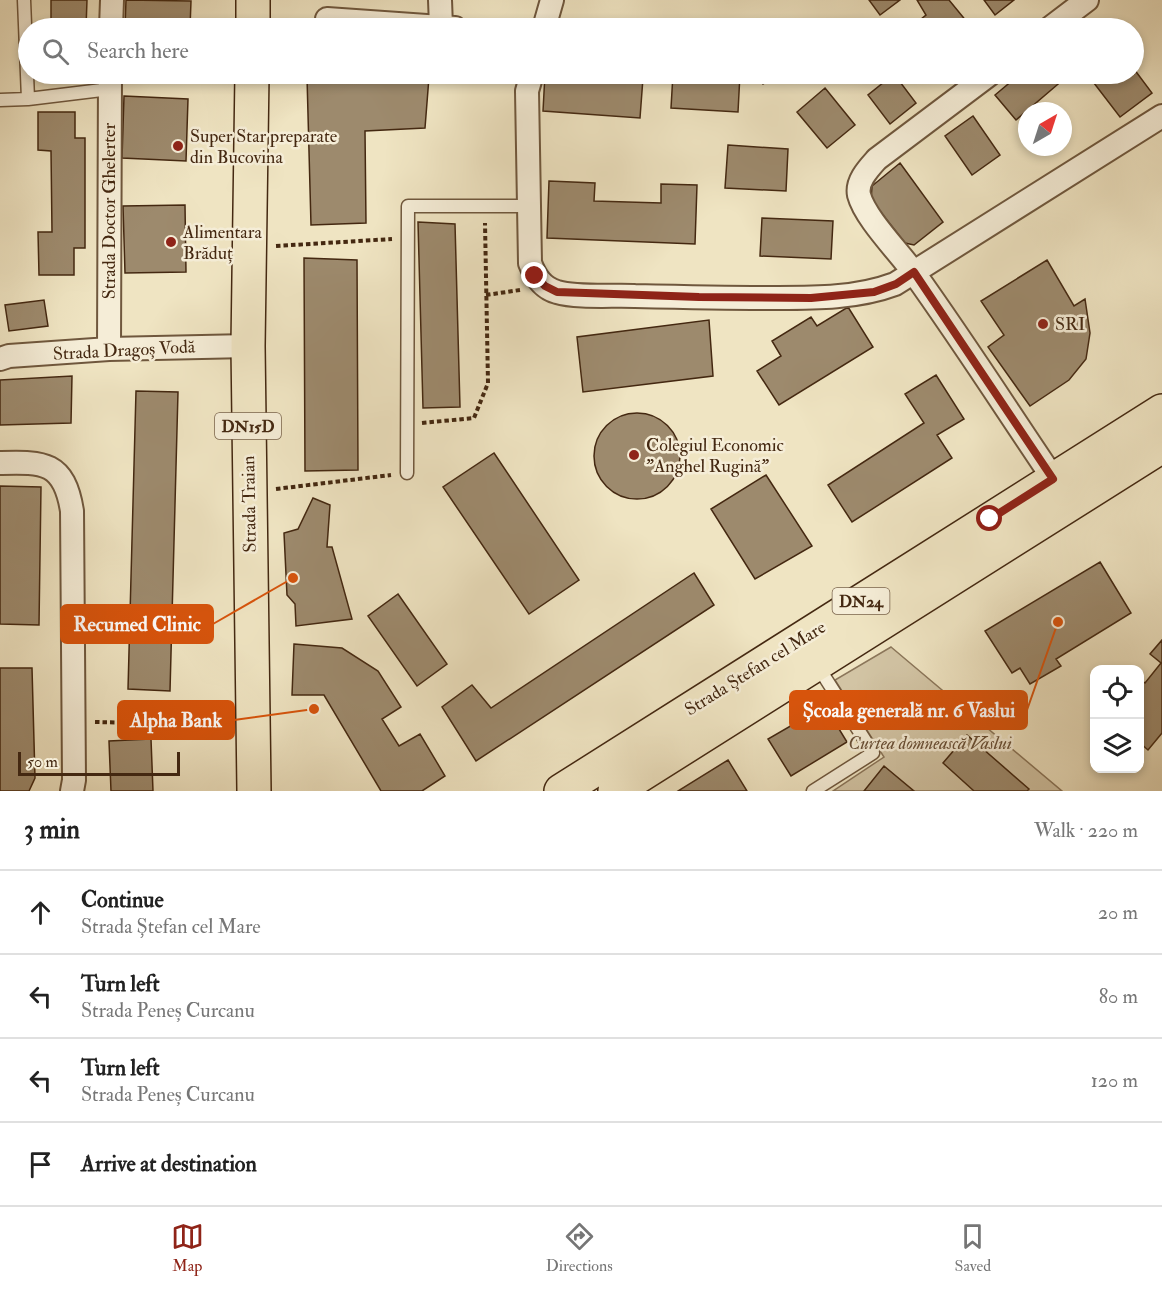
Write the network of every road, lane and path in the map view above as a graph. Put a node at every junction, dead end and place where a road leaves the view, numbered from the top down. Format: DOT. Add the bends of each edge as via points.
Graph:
graph roads {
  1 [pos="24,0"];
  2 [pos="112,0"];
  3 [pos="253,0"];
  4 [pos="440,0"];
  5 [pos="552,0"];
  6 [pos="1088,0"];
  7 [pos="25,18"];
  8 [pos="111,18"];
  9 [pos="252,18"];
  10 [pos="445,18"];
  11 [pos="547,18"];
  12 [pos="1064,18"];
  13 [pos="27,84"];
  14 [pos="96,84"];
  15 [pos="110,84"];
  16 [pos="252,84"];
  17 [pos="529,84"];
  18 [pos="977,84"];
  19 [pos="28,99"];
  20 [pos="0,100"];
  21 [pos="1162,116"];
  22 [pos="529,213"];
  23 [pos="407,238"];
  24 [pos="249,247"];
  25 [pos="914,272"];
  26 [pos="545,286"];
  27 [pos="486,295"];
  28 [pos="248,346"];
  29 [pos="109,349"];
  30 [pos="0,359"];
  31 [pos="1162,411"];
  32 [pos="406,424"];
  33 [pos="1162,446"];
  34 [pos="0,463"];
  35 [pos="407,473"];
  36 [pos="1062,491"];
  37 [pos="249,492"];
  38 [pos="816,664"];
  39 [pos="73,721"];
  40 [pos="251,726"];
  41 [pos="255,788"];
  42 [pos="72,791"];
  43 [pos="561,791"];
  44 [pos="615,791"];
  45 [pos="813,791"];
  1 -- 7 [label="lane"];
  2 -- 8 [label="street"];
  3 -- 9 [label="main road"];
  4 -- 10 [label="street"];
  5 -- 11 [label="street"];
  6 -- 12 [label="street"];
  13 -- 19 [label="lane"];
  14 -- 19 [label="lane"];
  15 -- 29 [label="street, Strada Doctor Ghelerter"];
  16 -- 24 [label="main road, Strada Traian / DN15D"];
  17 -- 22 [label="street"];
  18 -- 25 [label="street" via="877,159 861,182 858,191 863,206"];
  19 -- 20 [label="lane"];
  21 -- 25 [label="street"];
  22 -- 23 [label="lane" via="408,206"];
  22 -- 26 [label="street" via="530,263"];
  22 -- 27 [label="path" via="485,222"];
  23 -- 24 [label="path"];
  23 -- 32 [label="lane"];
  24 -- 28 [label="main road, Strada Traian / DN15D"];
  25 -- 26 [label="street" via="874,292 811,298 581,294 557,292"];
  25 -- 36 [label="street"];
  26 -- 27 [label="path"];
  27 -- 32 [label="path" via="488,383 474,418"];
  28 -- 29 [label="street, Strada Dragoș Vodă"];
  28 -- 37 [label="main road, Strada Traian / DN15D"];
  29 -- 30 [label="street, Strada Dragoș Vodă"];
  31 -- 36 [label="main road, Strada Ștefan cel Mare / DN24"];
  32 -- 35 [label="lane"];
  33 -- 36 [label="main road, Strada Ștefan cel Mare / DN24"];
  34 -- 39 [label="street" via="37,462 63,480 69,493"];
  35 -- 37 [label="path"];
  36 -- 38 [label="main road, Strada Ștefan cel Mare / DN24"];
  36 -- 43 [label="main road, Strada Ștefan cel Mare / DN24"];
  37 -- 40 [label="main road, Strada Traian / DN15D"];
  38 -- 44 [label="main road, Strada Ștefan cel Mare / DN24"];
  38 -- 45 [label="lane" via="873,753"];
  39 -- 40 [label="path"];
  39 -- 42 [label="street"];
  40 -- 41 [label="main road, Strada Traian / DN15D"];
}
